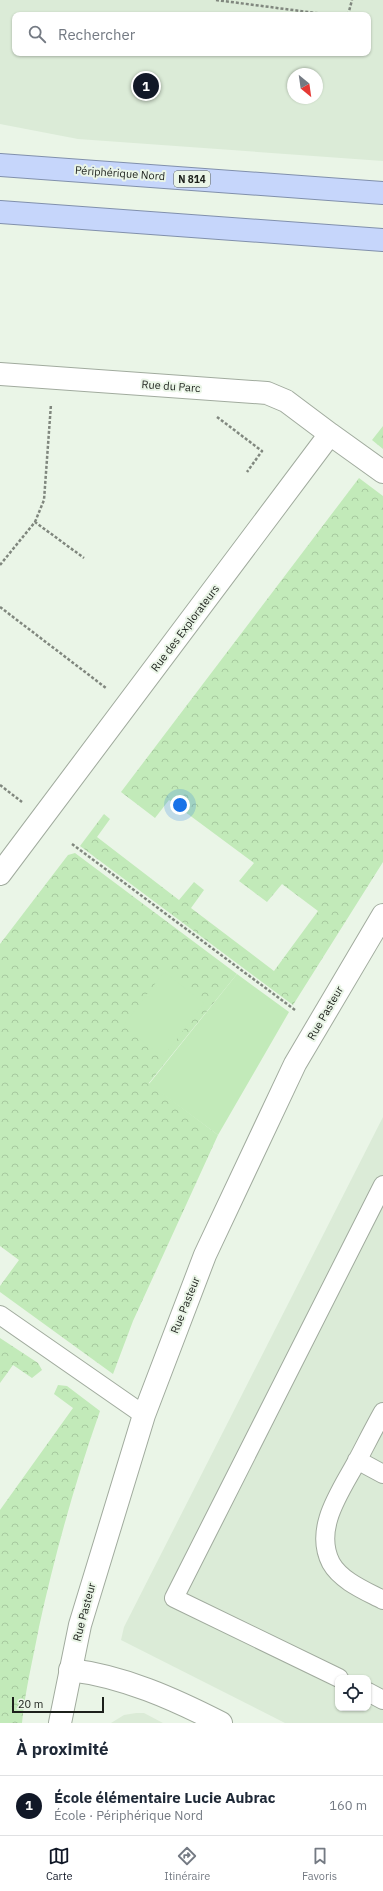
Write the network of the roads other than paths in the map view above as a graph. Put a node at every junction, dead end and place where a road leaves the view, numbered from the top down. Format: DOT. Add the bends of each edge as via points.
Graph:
graph roads {
  1 [pos="0,165"];
  2 [pos="383,193"];
  3 [pos="0,212"];
  4 [pos="383,240"];
  5 [pos="0,374"];
  6 [pos="330,434"];
  7 [pos="383,472"];
  8 [pos="0,874"];
  9 [pos="383,915"];
  10 [pos="383,1185"];
  11 [pos="0,1315"];
  12 [pos="383,1412"];
  13 [pos="144,1415"];
  14 [pos="358,1460"];
  15 [pos="383,1474"];
  16 [pos="383,1600"];
  17 [pos="70,1670"];
  18 [pos="335,1676"];
  19 [pos="371,1694"];
  20 [pos="383,1700"];
  21 [pos="60,1723"];
  22 [pos="221,1723"];
  1 -- 2 [label="highway, Périphérique Nord / N 814"];
  3 -- 4 [label="highway"];
  5 -- 6 [label="street, Rue du Parc" via="267,393 286,401"];
  6 -- 7 [label="street"];
  6 -- 8 [label="street, Rue des Explorateurs"];
  9 -- 13 [label="street, Rue Pasteur" via="295,1064 236,1187 205,1255"];
  10 -- 18 [label="lane" via="174,1598"];
  11 -- 13 [label="lane"];
  12 -- 14 [label="lane"];
  13 -- 17 [label="street, Rue Pasteur" via="80,1625"];
  14 -- 15 [label="lane"];
  14 -- 16 [label="lane" via="332,1506 326,1528 326,1546 332,1564 350,1583"];
  17 -- 21 [label="street, Rue Pasteur"];
  17 -- 22 [label="street" via="95,1673 173,1699"];
  19 -- 20 [label="lane"];
}
